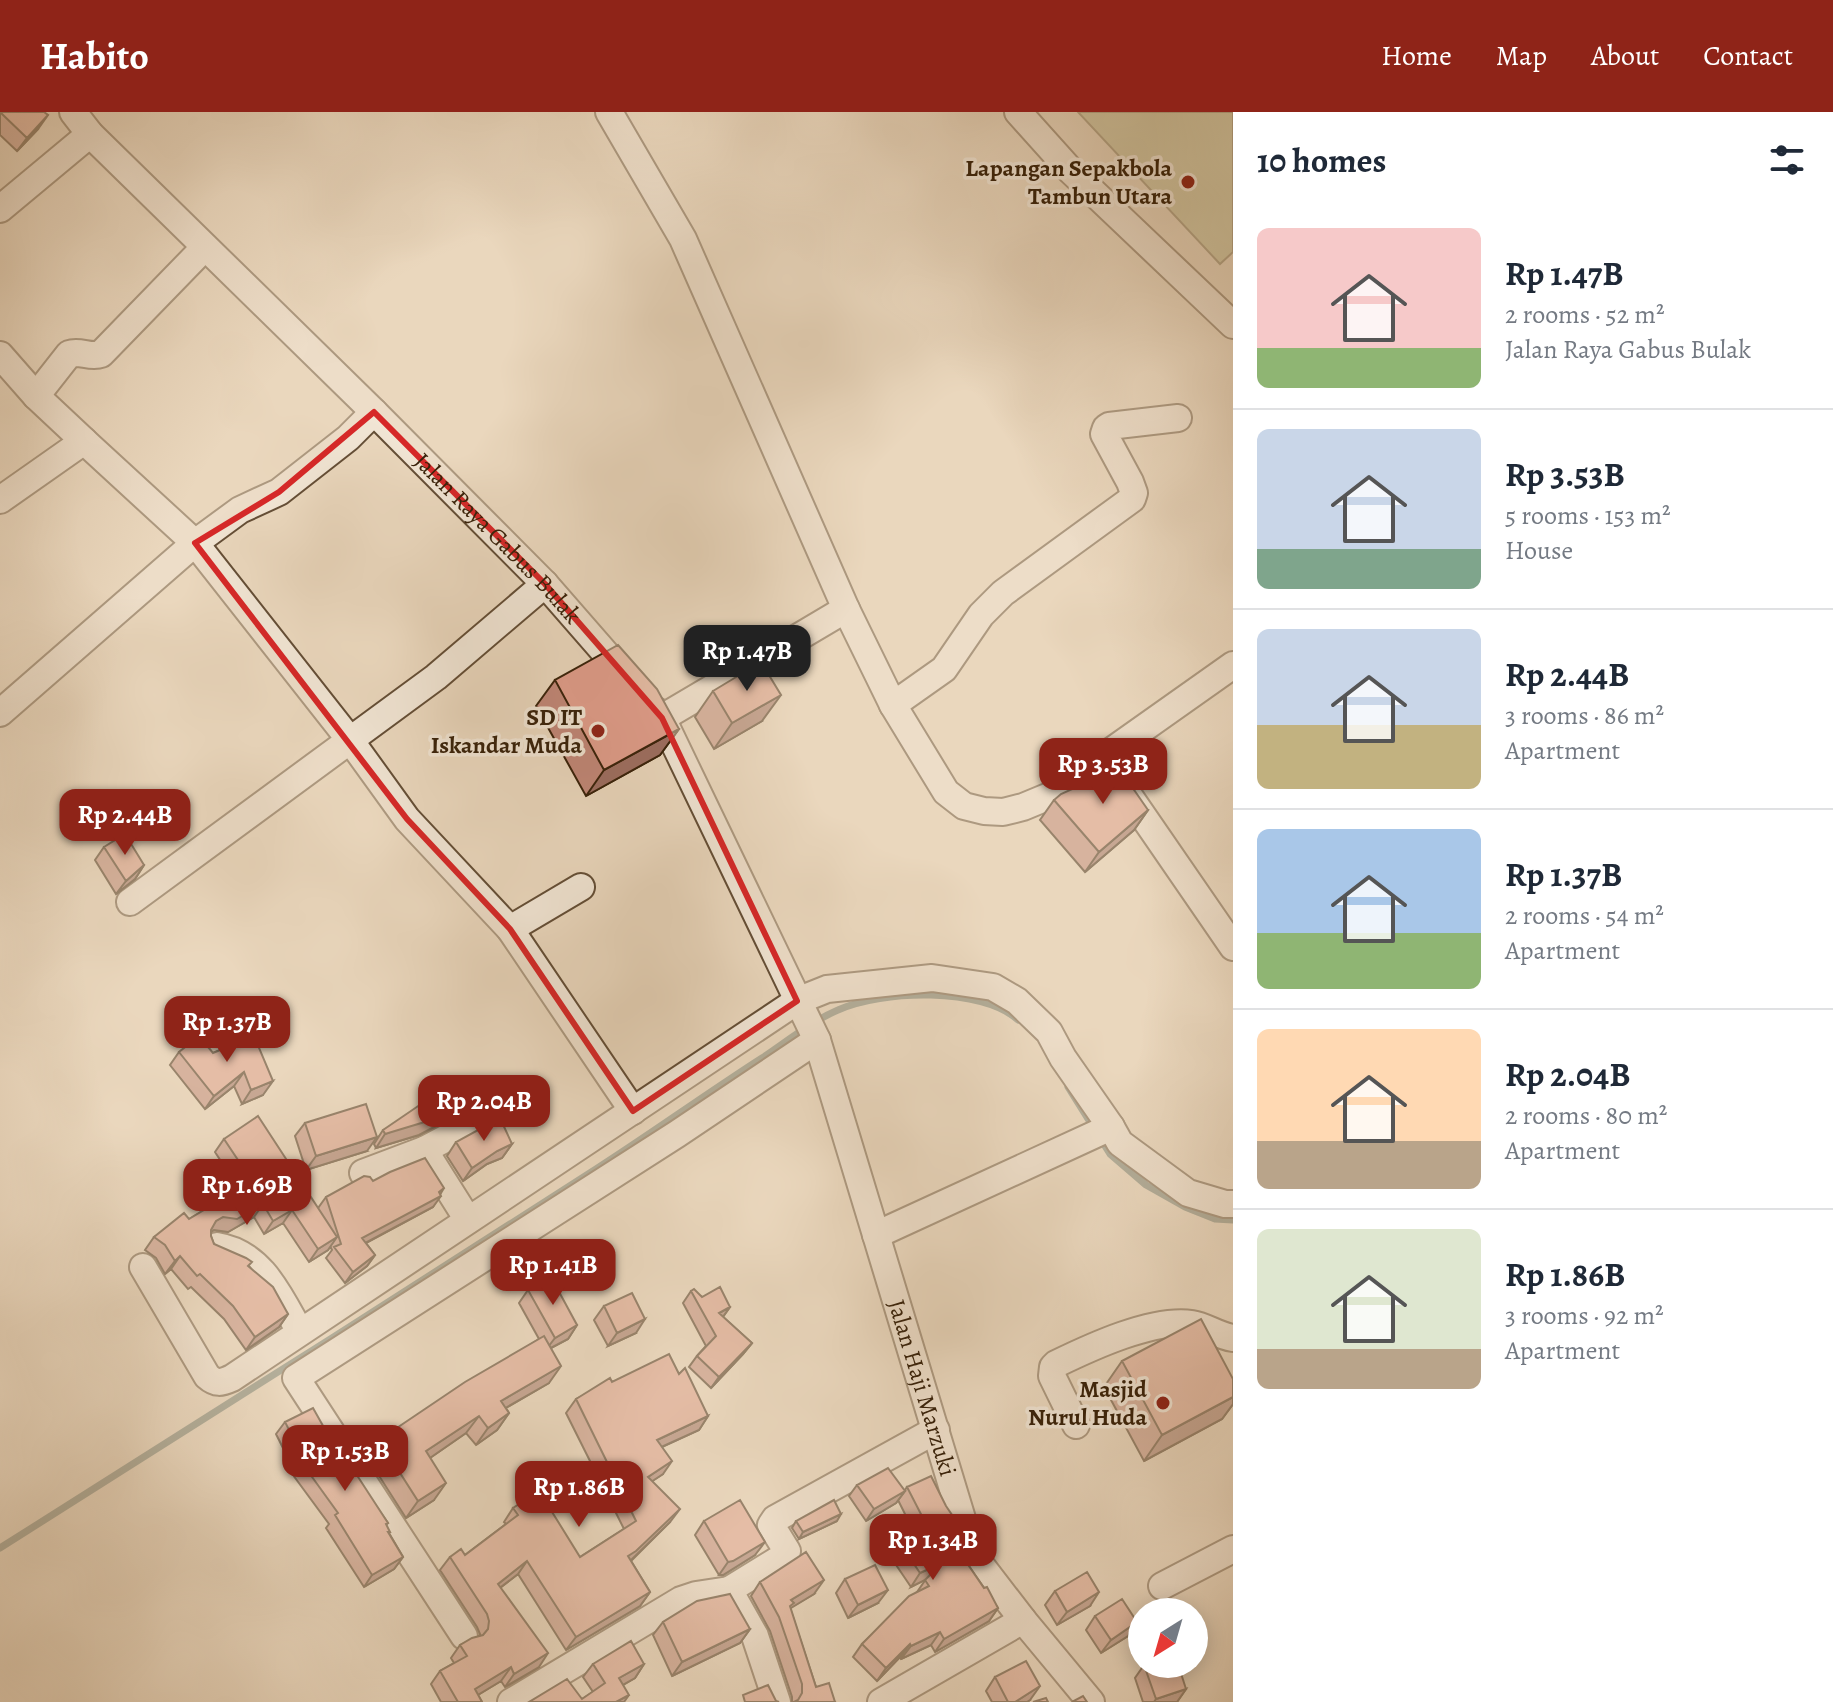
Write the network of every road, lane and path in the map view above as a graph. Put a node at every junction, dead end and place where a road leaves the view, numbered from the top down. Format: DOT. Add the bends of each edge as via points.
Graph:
graph roads {
  1 [pos="73,112"];
  2 [pos="609,112"];
  3 [pos="1018,112"];
  4 [pos="90,134"];
  5 [pos="0,209"];
  6 [pos="205,247"];
  7 [pos="1233,325"];
  8 [pos="0,355"];
  9 [pos="36,396"];
  10 [pos="374,412"];
  11 [pos="1178,418"];
  12 [pos="84,441"];
  13 [pos="0,500"];
  14 [pos="195,543"];
  15 [pos="545,584"];
  16 [pos="846,609"];
  17 [pos="1233,665"];
  18 [pos="893,705"];
  19 [pos="0,713"];
  20 [pos="662,718"];
  21 [pos="350,740"];
  22 [pos="1103,757"];
  23 [pos="581,887"];
  24 [pos="130,902"];
  25 [pos="510,929"];
  26 [pos="1233,947"];
  27 [pos="797,1001"];
  28 [pos="817,1040"];
  29 [pos="488,1105"];
  30 [pos="633,1111"];
  31 [pos="1111,1127"];
  32 [pos="424,1150"];
  33 [pos="363,1173"];
  34 [pos="1233,1204"];
  35 [pos="468,1220"];
  36 [pos="876,1235"];
  37 [pos="217,1246"];
  38 [pos="143,1267"];
  39 [pos="300,1332"];
  40 [pos="1233,1338"];
  41 [pos="1076,1425"];
  42 [pos="936,1430"];
  43 [pos="1233,1549"];
  44 [pos="1162,1586"];
  45 [pos="729,1590"];
  46 [pos="1023,1620"];
  47 [pos="464,1636"];
  48 [pos="511,1702"];
  49 [pos="777,1702"];
  50 [pos="881,1702"];
  51 [pos="1091,1702"];
  1 -- 4 [label="street, Jalan Raya Gabus Bulak"];
  2 -- 16 [label="street" via="683,239"];
  3 -- 7 [label="street" via="1071,171"];
  4 -- 5 [label="street"];
  4 -- 6 [label="street, Jalan Raya Gabus Bulak"];
  6 -- 9 [label="street" via="101,354 69,354"];
  6 -- 10 [label="street, Jalan Raya Gabus Bulak"];
  8 -- 9 [label="street"];
  9 -- 12 [label="street"];
  10 -- 14 [label="street" via="279,492 240,510"];
  10 -- 15 [label="street, Jalan Raya Gabus Bulak"];
  11 -- 18 [label="street" via="1106,428 1132,499 1003,593 944,669"];
  12 -- 13 [label="street"];
  12 -- 14 [label="street"];
  14 -- 19 [label="street"];
  14 -- 21 [label="street"];
  15 -- 20 [label="street, Jalan Raya Gabus Bulak"];
  15 -- 21 [label="street" via="436,677"];
  16 -- 18 [label="street"];
  16 -- 20 [label="street"];
  17 -- 22 [label="street"];
  18 -- 22 [label="street" via="946,792 964,806 984,811 1023,807 1064,790"];
  20 -- 27 [label="street, Jalan Raya Gabus Bulak"];
  21 -- 24 [label="street"];
  21 -- 25 [label="street" via="407,819"];
  22 -- 26 [label="street"];
  23 -- 25 [label="street"];
  25 -- 30 [label="street"];
  27 -- 28 [label="street, Jalan Raya Gabus Bulak"];
  27 -- 30 [label="street"];
  27 -- 31 [label="street" via="827,989 932,978 993,987 1017,1001 1049,1032"];
  28 -- 36 [label="street, Jalan Haji Marzuki"];
  28 -- 47 [label="street" via="296,1378"];
  29 -- 32 [label="street" via="477,1122"];
  30 -- 35 [label="street"];
  31 -- 34 [label="street" via="1120,1143 1188,1193"];
  31 -- 36 [label="street"];
  32 -- 33 [label="street"];
  32 -- 35 [label="street"];
  35 -- 39 [label="street"];
  36 -- 42 [label="street, Jalan Haji Marzuki"];
  37 -- 39 [label="street" via="239,1252 262,1271"];
  38 -- 39 [label="street" via="216,1383 232,1378"];
  40 -- 41 [label="street" via="1177,1323 1134,1332 1056,1364 1052,1376"];
  42 -- 45 [label="street" via="775,1519 771,1525 786,1555"];
  42 -- 46 [label="street, Jalan Haji Marzuki" via="973,1555"];
  43 -- 44 [label="street"];
  45 -- 48 [label="street" via="681,1600"];
  45 -- 49 [label="street" via="755,1636"];
  46 -- 50 [label="street"];
  46 -- 51 [label="street, Jalan Haji Marzuki"];
}
